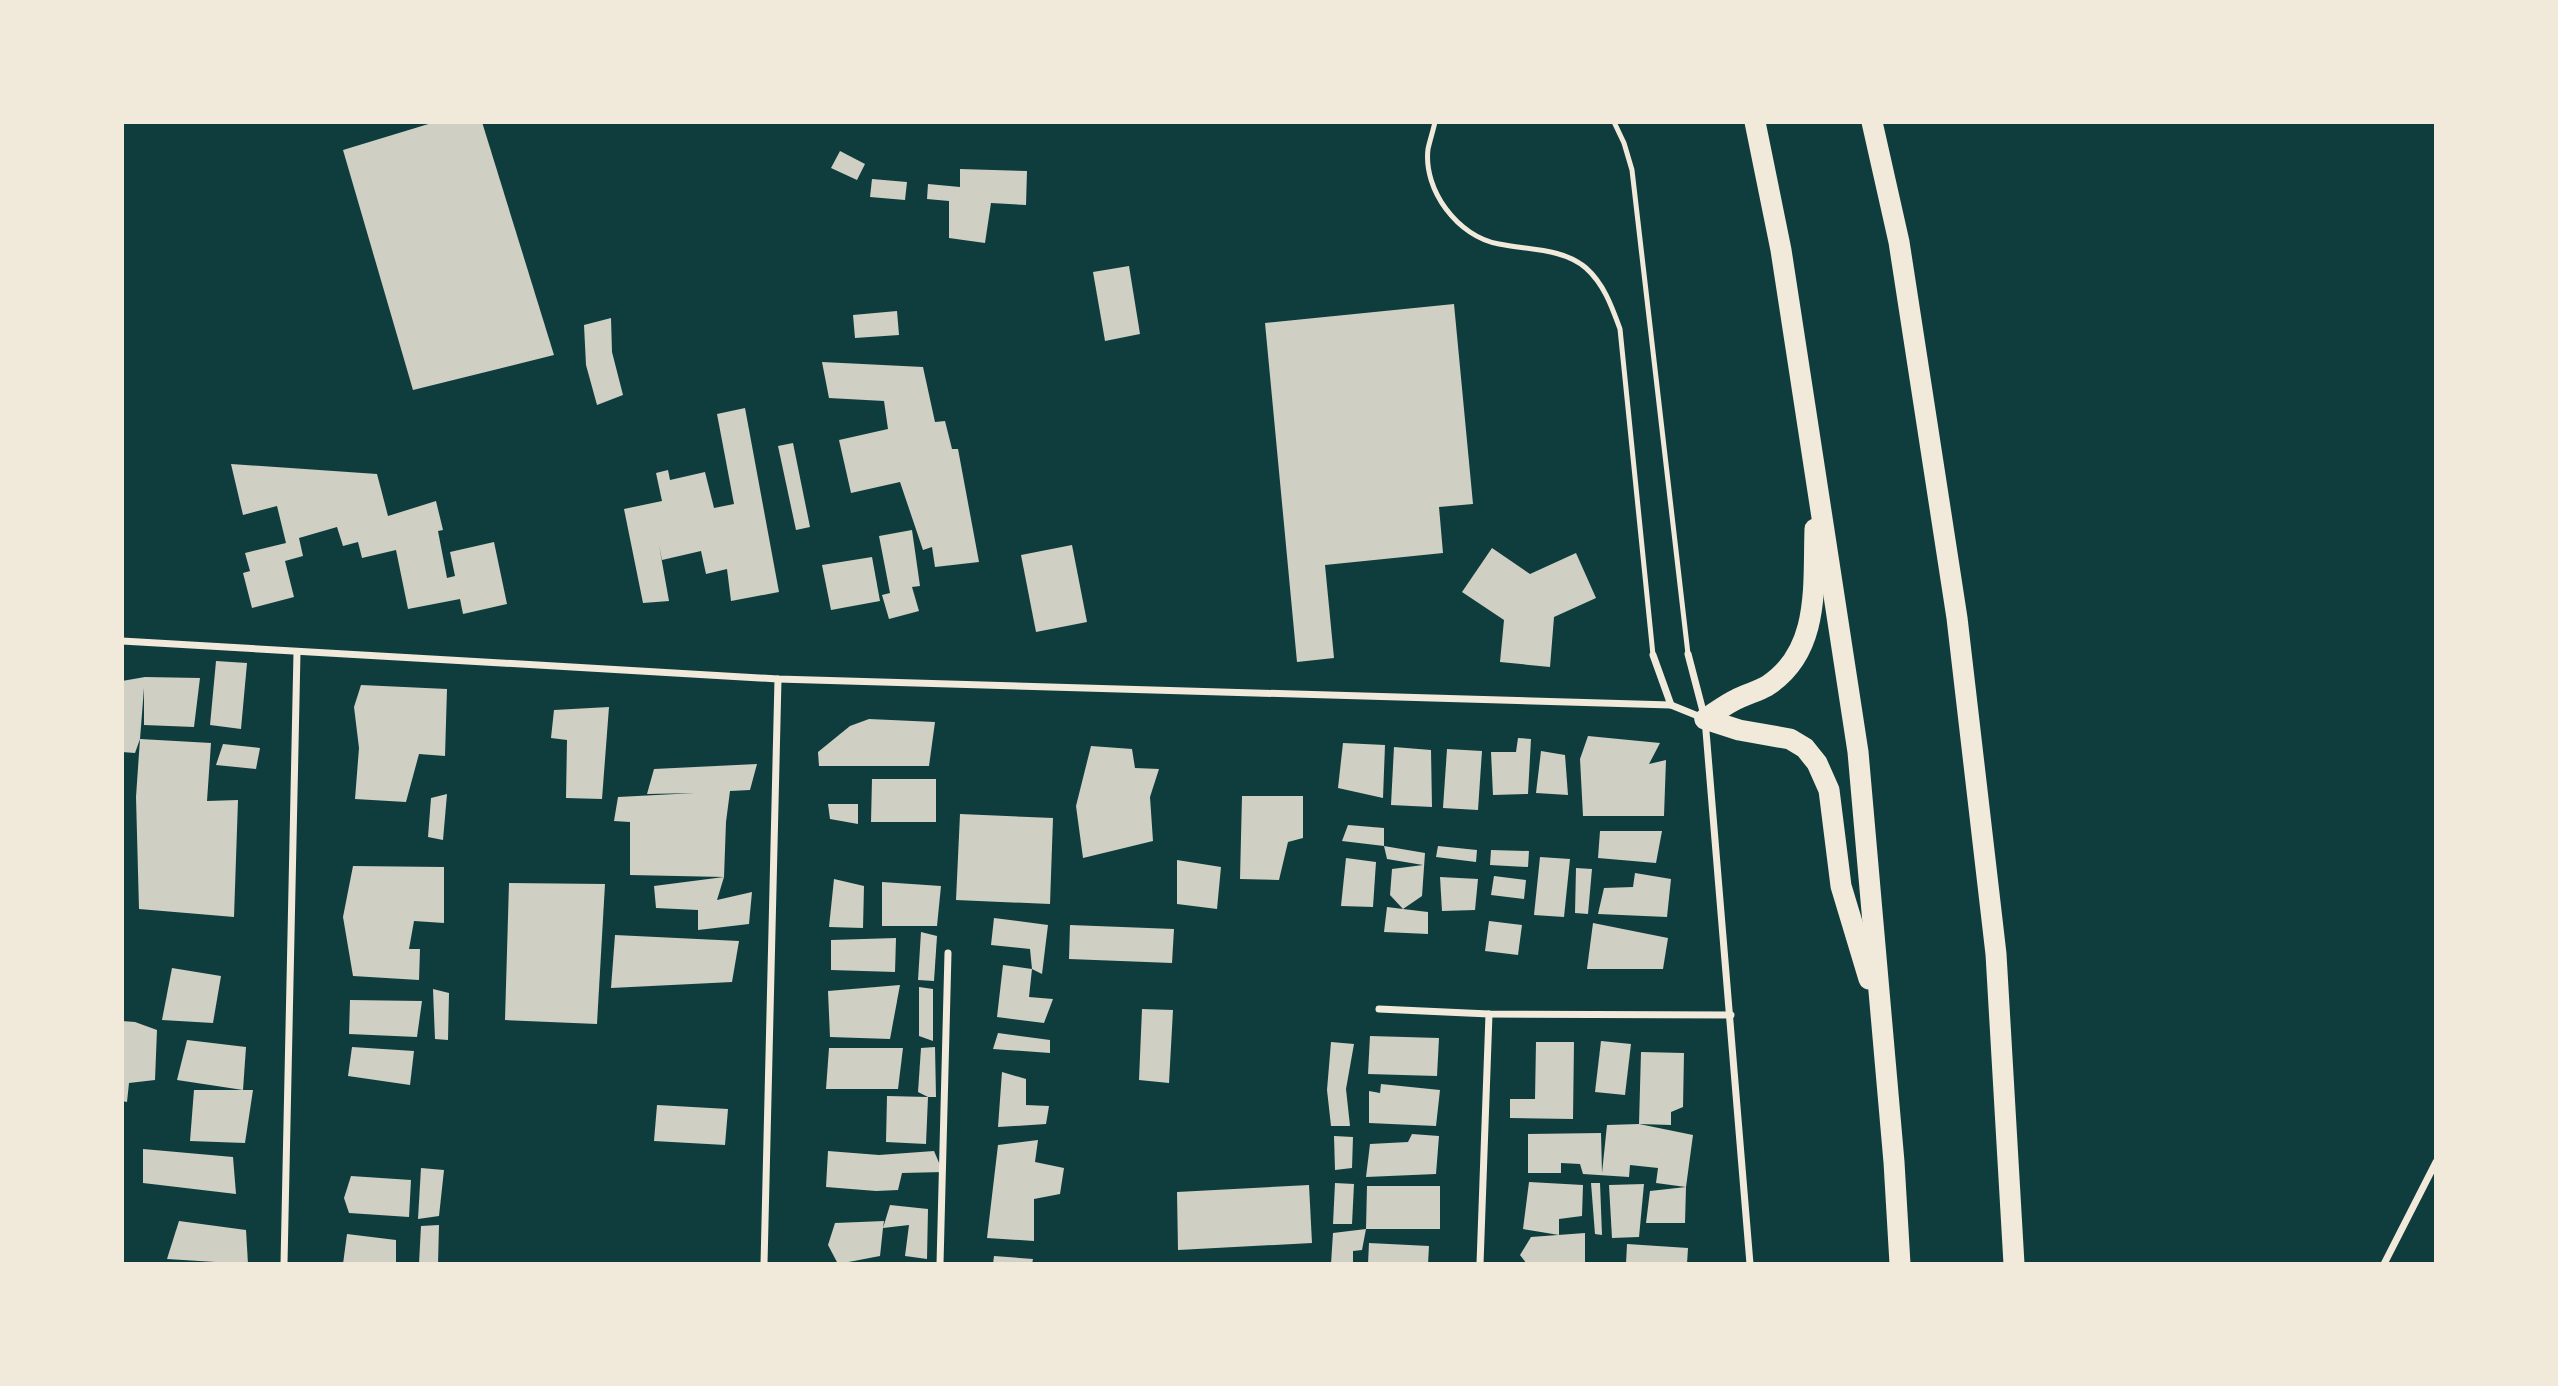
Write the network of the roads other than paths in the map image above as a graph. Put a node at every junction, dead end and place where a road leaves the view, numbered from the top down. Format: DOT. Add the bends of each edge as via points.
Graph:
graph roads {
  1 [pos="1435,122"];
  2 [pos="1614,122"];
  3 [pos="1755,122"];
  4 [pos="1872,122"];
  5 [pos="1879,122"];
  6 [pos="1899,242"];
  7 [pos="1817,478"];
  8 [pos="122,641"];
  9 [pos="297,652"];
  10 [pos="1688,654"];
  11 [pos="1653,655"];
  12 [pos="778,679"];
  13 [pos="1671,705"];
  14 [pos="1705,719"];
  15 [pos="948,953"];
  16 [pos="1379,1009"];
  17 [pos="1489,1014"];
  18 [pos="1731,1015"];
  19 [pos="1882,1020"];
  20 [pos="2435,1162"];
  21 [pos="284,1264"];
  22 [pos="764,1264"];
  23 [pos="940,1264"];
  24 [pos="1480,1264"];
  25 [pos="1750,1264"];
  26 [pos="1900,1264"];
  27 [pos="2014,1264"];
  28 [pos="2384,1264"];
  1 -- 11 [label="lane" via="1428,151 1432,182 1446,211 1469,232 1496,244 1557,253 1585,268 1606,293 1620,329"];
  2 -- 10 [label="lane" via="1632,170"];
  3 -- 7 [label="highway" via="1781,250"];
  4 -- 6 [label="highway"];
  5 -- 6 [label="highway"];
  6 -- 27 [label="highway" via="1979,797 1996,954"];
  7 -- 14 [label="highway" via="1811,623 1803,645 1790,666 1767,686"];
  7 -- 19 [label="highway" via="1858,752"];
  8 -- 9 [label="street"];
  9 -- 12 [label="street"];
  9 -- 21 [label="street"];
  10 -- 14 [label="street"];
  11 -- 13 [label="street"];
  12 -- 13 [label="street"];
  12 -- 22 [label="street"];
  13 -- 14 [label="street"];
  14 -- 18 [label="street"];
  14 -- 19 [label="highway" via="1790,739 1817,763 1829,790 1841,886"];
  15 -- 23 [label="street"];
  16 -- 17 [label="street"];
  17 -- 18 [label="street"];
  17 -- 24 [label="street"];
  18 -- 25 [label="street"];
  19 -- 26 [label="highway"];
  20 -- 28 [label="street"];
}
